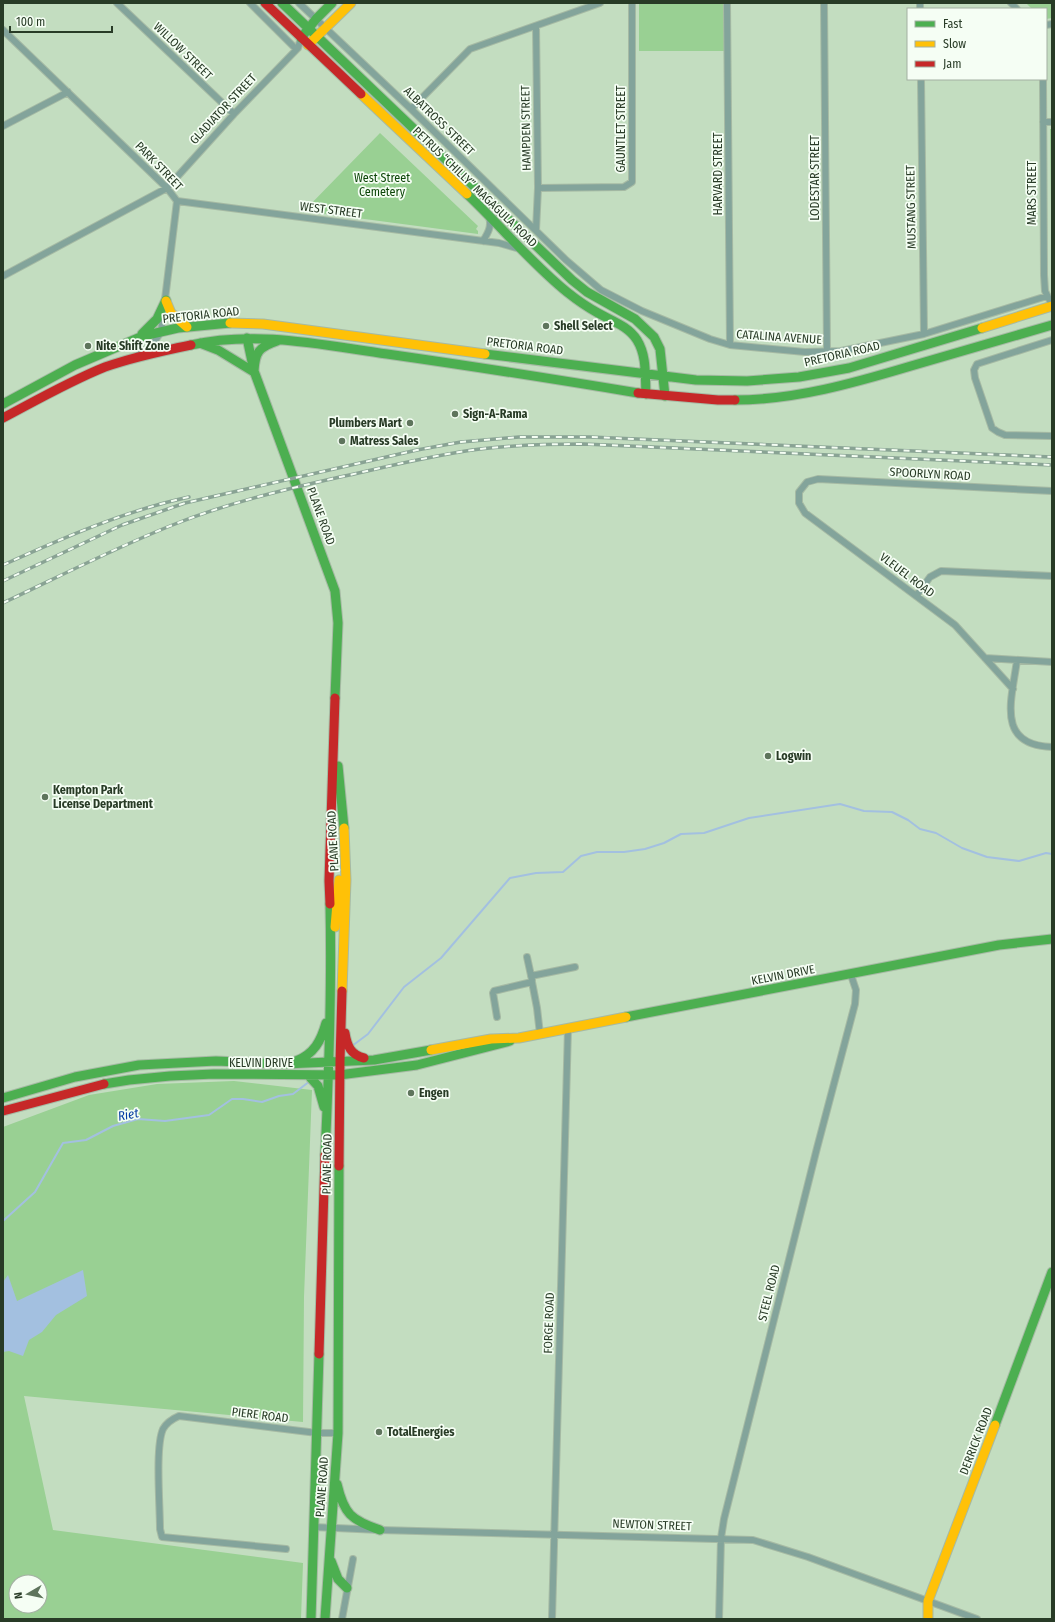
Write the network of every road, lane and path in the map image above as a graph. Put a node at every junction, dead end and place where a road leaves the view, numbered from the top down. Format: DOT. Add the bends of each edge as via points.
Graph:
graph roads {
  1 [pos="117,3"];
  2 [pos="250,3"];
  3 [pos="265,3"];
  4 [pos="282,3"];
  5 [pos="299,3"];
  6 [pos="332,3"];
  7 [pos="351,3"];
  8 [pos="600,3"];
  9 [pos="632,3"];
  10 [pos="727,3"];
  11 [pos="824,3"];
  12 [pos="316,19"];
  13 [pos="536,26"];
  14 [pos="308,28"];
  15 [pos="326,29"];
  16 [pos="3,30"];
  17 [pos="317,37"];
  18 [pos="301,38"];
  19 [pos="308,44"];
  20 [pos="297,49"];
  21 [pos="921,80"];
  22 [pos="1043,80"];
  23 [pos="68,92"];
  24 [pos="411,109"];
  25 [pos="234,114"];
  26 [pos="1043,122"];
  27 [pos="1052,122"];
  28 [pos="3,126"];
  29 [pos="167,188"];
  30 [pos="538,188"];
  31 [pos="177,202"];
  32 [pos="488,214"];
  33 [pos="536,230"];
  34 [pos="483,241"];
  35 [pos="523,250"];
  36 [pos="3,276"];
  37 [pos="1048,296"];
  38 [pos="166,301"];
  39 [pos="1052,305"];
  40 [pos="218,324"];
  41 [pos="263,324"];
  42 [pos="1052,325"];
  43 [pos="187,327"];
  44 [pos="161,332"];
  45 [pos="924,334"];
  46 [pos="247,338"];
  47 [pos="135,339"];
  48 [pos="281,340"];
  49 [pos="1052,340"];
  50 [pos="197,342"];
  51 [pos="730,345"];
  52 [pos="642,350"];
  53 [pos="827,352"];
  54 [pos="498,355"];
  55 [pos="136,356"];
  56 [pos="493,369"];
  57 [pos="254,371"];
  58 [pos="627,371"];
  59 [pos="645,373"];
  60 [pos="663,377"];
  61 [pos="646,394"];
  62 [pos="664,396"];
  63 [pos="3,404"];
  64 [pos="3,418"];
  65 [pos="1052,436"];
  66 [pos="807,482"];
  67 [pos="1052,491"];
  68 [pos="1052,576"];
  69 [pos="916,596"];
  70 [pos="985,658"];
  71 [pos="1017,660"];
  72 [pos="1052,662"];
  73 [pos="1013,689"];
  74 [pos="336,709"];
  75 [pos="1052,747"];
  76 [pos="339,880"];
  77 [pos="1052,939"];
  78 [pos="331,956"];
  79 [pos="527,957"];
  80 [pos="575,967"];
  81 [pos="851,975"];
  82 [pos="532,979"];
  83 [pos="330,1005"];
  84 [pos="498,1017"];
  85 [pos="342,1018"];
  86 [pos="568,1028"];
  87 [pos="540,1034"];
  88 [pos="519,1038"];
  89 [pos="374,1060"];
  90 [pos="340,1061"];
  91 [pos="329,1062"];
  92 [pos="285,1064"];
  93 [pos="308,1075"];
  94 [pos="328,1075"];
  95 [pos="340,1075"];
  96 [pos="3,1098"];
  97 [pos="3,1111"];
  98 [pos="328,1120"];
  99 [pos="1052,1272"];
  100 [pos="317,1433"];
  101 [pos="338,1433"];
  102 [pos="335,1473"];
  103 [pos="313,1527"];
  104 [pos="331,1528"];
  105 [pos="380,1530"];
  106 [pos="554,1534"];
  107 [pos="721,1538"];
  108 [pos="286,1549"];
  109 [pos="329,1552"];
  110 [pos="353,1559"];
  111 [pos="347,1588"];
  112 [pos="928,1601"];
  113 [pos="311,1619"];
  114 [pos="325,1619"];
  115 [pos="342,1619"];
  116 [pos="552,1619"];
  117 [pos="719,1619"];
  118 [pos="928,1619"];
  119 [pos="977,1619"];
  1 -- 25 [label="street, WILLOW STREET"];
  2 -- 20 [label="street"];
  3 -- 18 [label="main road, PETRUS “CHILLY” MAGAGULA ROAD"];
  4 -- 14 [label="main road, PETRUS “CHILLY” MAGAGULA ROAD"];
  5 -- 12 [label="street"];
  6 -- 12 [label="main road, GLADIATOR STREET"];
  7 -- 15 [label="main road, GLADIATOR STREET"];
  8 -- 13 [label="street"];
  9 -- 30 [label="street, GAUNTLET STREET" via="632,182 624,187"];
  10 -- 51 [label="street, HARVARD STREET"];
  11 -- 53 [label="street, LODESTAR STREET"];
  12 -- 14 [label="main road, GLADIATOR STREET"];
  12 -- 15 [label="street, ALBATROSS STREET"];
  13 -- 24 [label="street" via="470,49"];
  13 -- 30 [label="street, HAMPDEN STREET"];
  14 -- 17 [label="main road, PETRUS “CHILLY” MAGAGULA ROAD"];
  14 -- 18 [label="main road, GLADIATOR STREET"];
  15 -- 17 [label="main road, GLADIATOR STREET"];
  15 -- 24 [label="street, ALBATROSS STREET"];
  16 -- 23 [label="street, PARK STREET"];
  17 -- 19 [label="main road, GLADIATOR STREET"];
  17 -- 60 [label="main road, PETRUS “CHILLY” MAGAGULA ROAD" via="572,280 650,331 660,348"];
  18 -- 19 [label="main road, PETRUS “CHILLY” MAGAGULA ROAD"];
  18 -- 20 [label="street, GLADIATOR STREET"];
  19 -- 20 [label="street, GLADIATOR STREET"];
  19 -- 32 [label="main road, PETRUS “CHILLY” MAGAGULA ROAD"];
  20 -- 25 [label="street, GLADIATOR STREET"];
  21 -- 45 [label="street, MUSTANG STREET"];
  22 -- 26 [label="street, MARS STREET"];
  23 -- 28 [label="street"];
  23 -- 29 [label="street, PARK STREET"];
  24 -- 33 [label="street, ALBATROSS STREET"];
  25 -- 29 [label="street, GLADIATOR STREET"];
  26 -- 27 [label="street"];
  26 -- 37 [label="street, MARS STREET" via="1044,275"];
  29 -- 31 [label="street, PARK STREET"];
  29 -- 36 [label="street"];
  30 -- 33 [label="street, HAMPDEN STREET"];
  31 -- 34 [label="street, WEST STREET"];
  31 -- 38 [label="street, PARK STREET"];
  32 -- 34 [label="street" via="490,227"];
  32 -- 35 [label="main road, PETRUS “CHILLY” MAGAGULA ROAD"];
  33 -- 51 [label="street, CATALINA AVENUE" via="601,290 654,316"];
  34 -- 35 [label="street, WEST STREET"];
  35 -- 52 [label="main road, PETRUS “CHILLY” MAGAGULA ROAD" via="584,305 623,326 637,340"];
  37 -- 39 [label="street, MARS STREET"];
  37 -- 45 [label="street, CATALINA AVENUE"];
  38 -- 43 [label="main road" via="171,315"];
  38 -- 44 [label="street, PARK STREET"];
  38 -- 47 [label="main road" via="156,321"];
  39 -- 60 [label="main road, PRETORIA ROAD" via="850,368 751,381 705,381"];
  40 -- 41 [label="main road, PRETORIA ROAD"];
  40 -- 43 [label="main road, PRETORIA ROAD"];
  40 -- 46 [label="main road"];
  41 -- 46 [label="main road" via="252,329"];
  41 -- 54 [label="main road, PRETORIA ROAD"];
  42 -- 62 [label="main road" via="900,371 812,392 752,400"];
  43 -- 44 [label="main road, PRETORIA ROAD"];
  44 -- 47 [label="main road, PRETORIA ROAD"];
  44 -- 55 [label="street, PARK STREET" via="152,345"];
  45 -- 53 [label="street, CATALINA AVENUE"];
  46 -- 48 [label="main road"];
  46 -- 50 [label="main road"];
  46 -- 57 [label="main road, PLANE ROAD"];
  47 -- 63 [label="main road, PRETORIA ROAD" via="100,353"];
  48 -- 56 [label="main road"];
  48 -- 57 [label="main road" via="269,343 257,352"];
  49 -- 65 [label="street" via="977,364 974,370 992,428 1005,435"];
  50 -- 55 [label="main road"];
  50 -- 57 [label="main road" via="218,350"];
  51 -- 53 [label="street, CATALINA AVENUE"];
  52 -- 58 [label="main road" via="638,362"];
  52 -- 59 [label="main road, PETRUS “CHILLY” MAGAGULA ROAD"];
  54 -- 56 [label="main road"];
  54 -- 58 [label="main road, PRETORIA ROAD"];
  55 -- 64 [label="main road" via="68,383"];
  56 -- 61 [label="main road"];
  57 -- 74 [label="main road, PLANE ROAD" via="335,591 338,623"];
  58 -- 59 [label="main road, PRETORIA ROAD"];
  59 -- 60 [label="main road, PRETORIA ROAD"];
  59 -- 61 [label="main road, PETRUS “CHILLY” MAGAGULA ROAD"];
  60 -- 62 [label="main road"];
  61 -- 62 [label="main road"];
  66 -- 67 [label="street, SPOORLYN ROAD" via="824,479"];
  66 -- 69 [label="street, VLEUEL ROAD" via="800,488 798,496 805,513"];
  68 -- 69 [label="street" via="941,571 930,577"];
  69 -- 70 [label="street, VLEUEL ROAD" via="955,625"];
  70 -- 71 [label="street"];
  70 -- 73 [label="street, VLEUEL ROAD"];
  71 -- 72 [label="street"];
  71 -- 73 [label="street"];
  73 -- 75 [label="street" via="1010,714 1013,728 1030,744"];
  74 -- 78 [label="main road, PLANE ROAD" via="329,881"];
  74 -- 85 [label="main road, PLANE ROAD" via="346,880"];
  76 -- 78 [label="main road"];
  77 -- 81 [label="main road, KELVIN DRIVE" via="999,945"];
  78 -- 83 [label="main road, PLANE ROAD"];
  79 -- 82 [label="street"];
  80 -- 82 [label="street"];
  81 -- 86 [label="main road, KELVIN DRIVE"];
  81 -- 107 [label="street, STEEL ROAD" via="856,990 855,1004 735,1472"];
  82 -- 84 [label="street" via="494,991"];
  82 -- 87 [label="street"];
  83 -- 91 [label="main road, PLANE ROAD"];
  83 -- 92 [label="main road" via="318,1046 310,1055"];
  85 -- 89 [label="main road" via="350,1051 360,1057"];
  85 -- 90 [label="main road, PLANE ROAD"];
  86 -- 87 [label="main road, KELVIN DRIVE"];
  86 -- 106 [label="street, FORGE ROAD"];
  87 -- 88 [label="main road, KELVIN DRIVE"];
  88 -- 89 [label="main road, KELVIN DRIVE" via="491,1039"];
  88 -- 95 [label="main road, KELVIN DRIVE" via="417,1065"];
  89 -- 90 [label="main road, KELVIN DRIVE"];
  90 -- 91 [label="main road, KELVIN DRIVE"];
  90 -- 95 [label="main road, PLANE ROAD"];
  91 -- 92 [label="main road, KELVIN DRIVE"];
  91 -- 94 [label="main road, PLANE ROAD"];
  92 -- 96 [label="main road, KELVIN DRIVE" via="216,1061 139,1066 75,1077"];
  93 -- 94 [label="main road, KELVIN DRIVE"];
  93 -- 97 [label="main road, KELVIN DRIVE" via="192,1075 129,1080 95,1086"];
  93 -- 98 [label="main road" via="318,1086"];
  94 -- 95 [label="main road, KELVIN DRIVE"];
  94 -- 98 [label="main road, PLANE ROAD"];
  95 -- 101 [label="main road, PLANE ROAD"];
  98 -- 100 [label="main road, PLANE ROAD"];
  99 -- 112 [label="main road, DERRICK ROAD"];
  100 -- 101 [label="street, PIERE ROAD"];
  100 -- 103 [label="main road, PLANE ROAD"];
  100 -- 108 [label="street, PIERE ROAD" via="180,1416 168,1422 161,1437 159,1465 162,1537"];
  101 -- 102 [label="main road, PLANE ROAD"];
  102 -- 104 [label="main road, PLANE ROAD"];
  102 -- 105 [label="main road" via="344,1507 350,1517"];
  103 -- 104 [label="street, NEWTON STREET"];
  103 -- 113 [label="main road, PLANE ROAD"];
  104 -- 105 [label="street, NEWTON STREET"];
  104 -- 109 [label="main road, PLANE ROAD"];
  105 -- 106 [label="street, NEWTON STREET"];
  106 -- 107 [label="street, NEWTON STREET"];
  106 -- 116 [label="street, FORGE ROAD"];
  107 -- 112 [label="street, NEWTON STREET" via="766,1543"];
  107 -- 117 [label="street, STEEL ROAD"];
  109 -- 111 [label="main road" via="336,1574"];
  109 -- 114 [label="main road, PLANE ROAD"];
  110 -- 111 [label="street"];
  111 -- 115 [label="street"];
  112 -- 118 [label="main road, DERRICK ROAD"];
  112 -- 119 [label="street, NEWTON STREET"];
}
